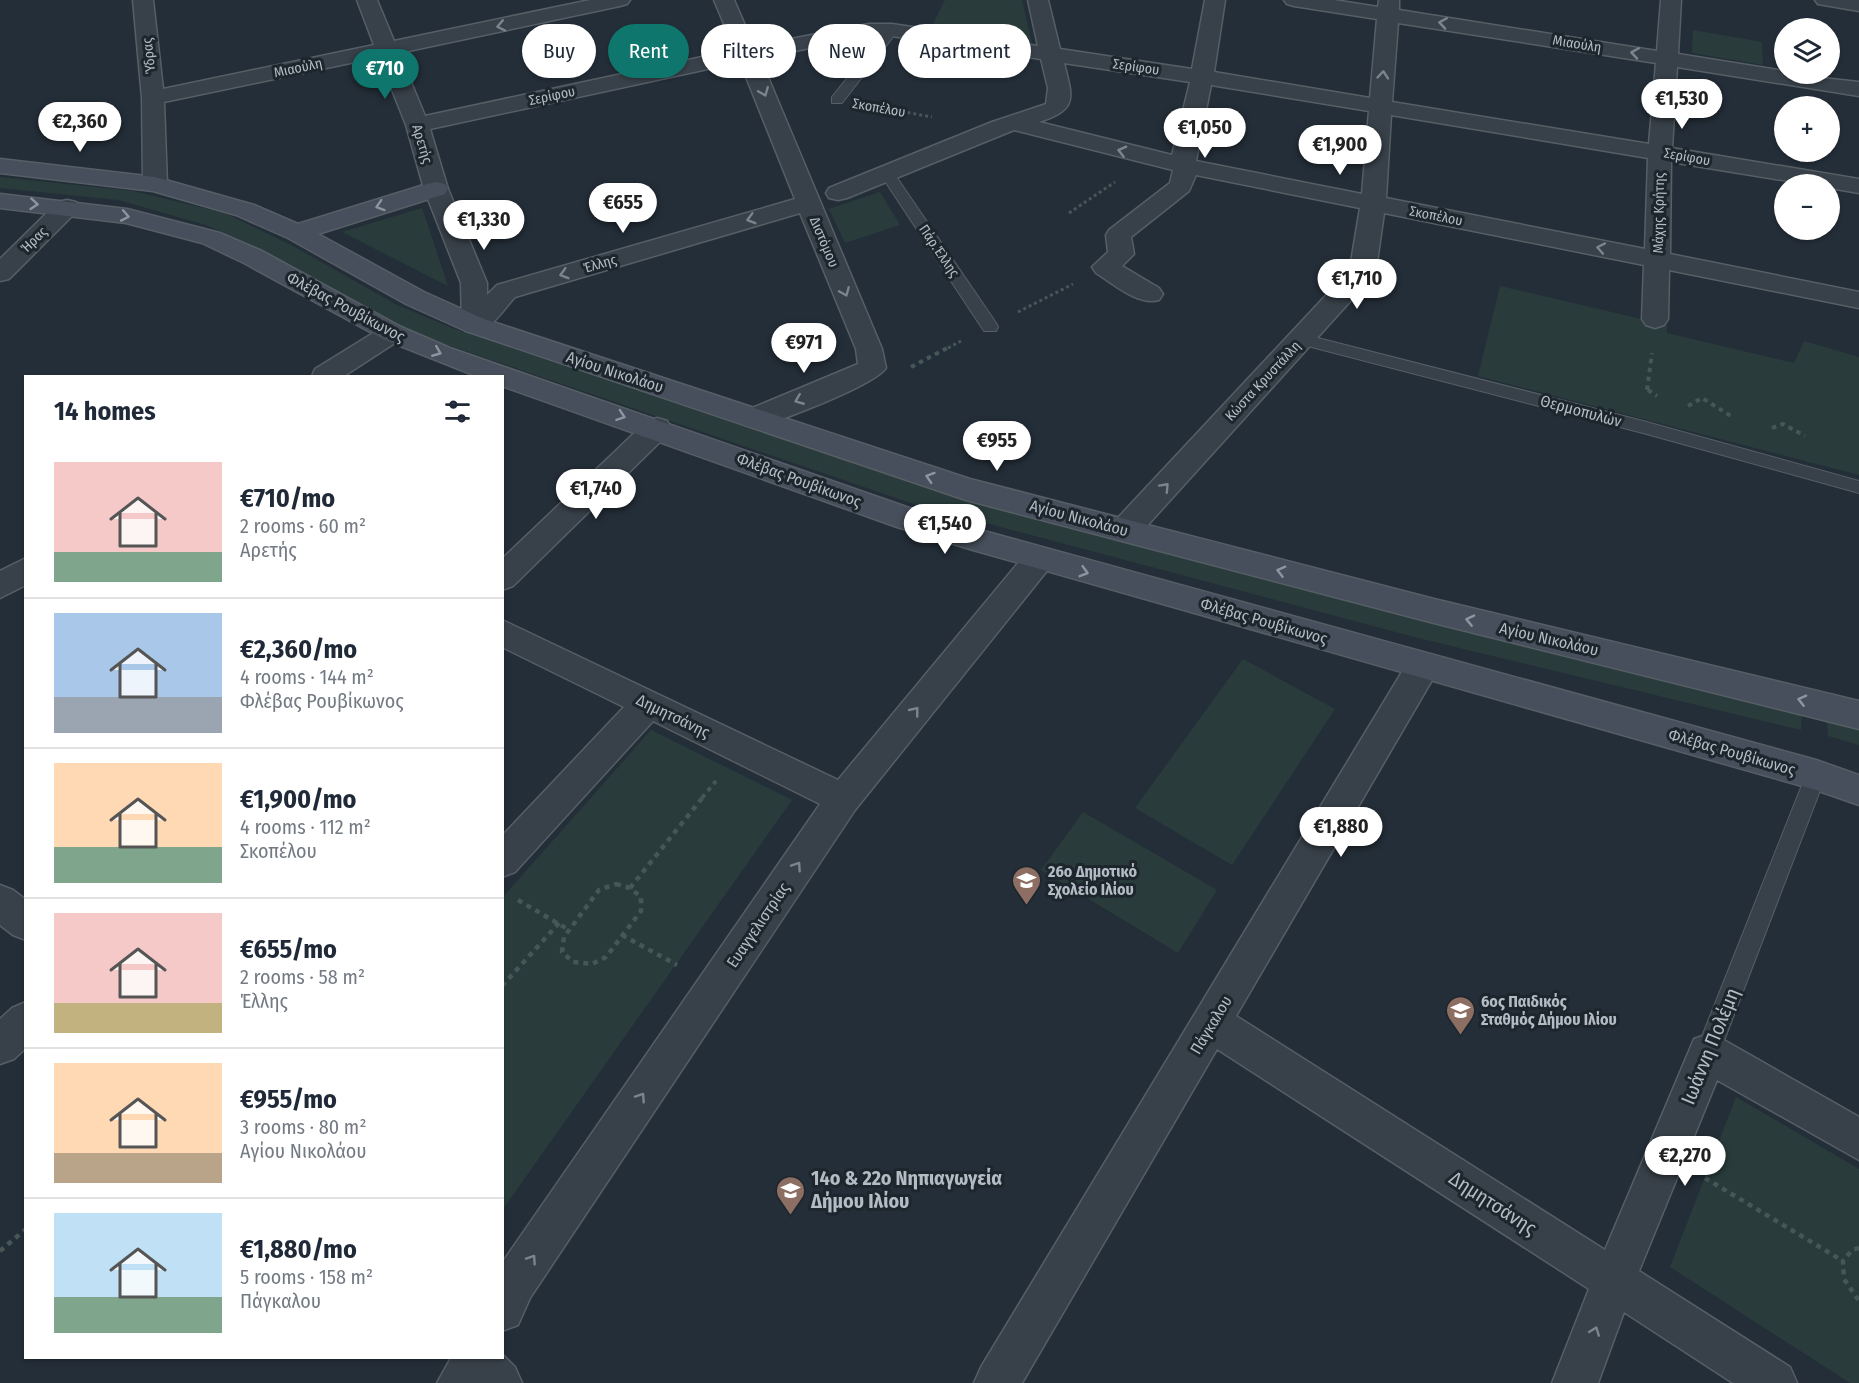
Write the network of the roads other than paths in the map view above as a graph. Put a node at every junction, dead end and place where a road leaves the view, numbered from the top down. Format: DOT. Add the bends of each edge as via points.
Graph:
graph roads {
  1 [pos="143,0"];
  2 [pos="367,0"];
  3 [pos="620,0"];
  4 [pos="724,0"];
  5 [pos="1038,0"];
  6 [pos="1215,0"];
  7 [pos="1294,0"];
  8 [pos="1671,0"];
  9 [pos="1825,0"];
  10 [pos="1859,5"];
  11 [pos="1389,8"];
  12 [pos="734,24"];
  13 [pos="892,30"];
  14 [pos="796,44"];
  15 [pos="387,50"];
  16 [pos="1051,54"];
  17 [pos="1667,58"];
  18 [pos="701,64"];
  19 [pos="1202,77"];
  20 [pos="757,78"];
  21 [pos="1859,89"];
  22 [pos="153,98"];
  23 [pos="837,100"];
  24 [pos="1381,107"];
  25 [pos="417,125"];
  26 [pos="1005,126"];
  27 [pos="1660,152"];
  28 [pos="0,166"];
  29 [pos="1186,166"];
  30 [pos="888,176"];
  31 [pos="155,183"];
  32 [pos="1859,186"];
  33 [pos="436,189"];
  34 [pos="838,193"];
  35 [pos="0,201"];
  36 [pos="807,203"];
  37 [pos="1373,204"];
  38 [pos="67,207"];
  39 [pos="297,233"];
  40 [pos="1658,259"];
  41 [pos="0,273"];
  42 [pos="1150,294"];
  43 [pos="1859,300"];
  44 [pos="1655,319"];
  45 [pos="475,325"];
  46 [pos="990,327"];
  47 [pos="392,333"];
  48 [pos="1302,339"];
  49 [pos="327,375"];
  50 [pos="502,375"];
  51 [pos="504,376"];
  52 [pos="755,418"];
  53 [pos="657,428"];
  54 [pos="1859,487"];
  55 [pos="1125,530"];
  56 [pos="1039,559"];
  57 [pos="24,571"];
  58 [pos="504,576"];
  59 [pos="0,586"];
  60 [pos="504,633"];
  61 [pos="1423,666"];
  62 [pos="648,704"];
  63 [pos="1859,715"];
  64 [pos="1816,775"];
  65 [pos="1859,790"];
  66 [pos="843,799"];
  67 [pos="504,859"];
  68 [pos="0,902"];
  69 [pos="24,921"];
  70 [pos="24,1023"];
  71 [pos="1212,1023"];
  72 [pos="0,1045"];
  73 [pos="1705,1062"];
  74 [pos="1859,1140"];
  75 [pos="1614,1280"];
  76 [pos="504,1305"];
  77 [pos="997,1383"];
  78 [pos="1575,1383"];
  79 [pos="1774,1383"];
  1 -- 22 [label="street, Ύδρας"];
  2 -- 15 [label="street, Αρετής"];
  3 -- 15 [label="street, Μιαούλη, one-way"];
  4 -- 12 [label="street, Διστόμου"];
  5 -- 16 [label="street"];
  6 -- 19 [label="street"];
  7 -- 11 [label="street, Μιαούλη"];
  8 -- 17 [label="street, Μάχης Κρήτης"];
  9 -- 10 [label="street"];
  17 -- 11 [label="street, Μιαούλη, one-way"];
  24 -- 11 [label="street, Κώστα Κρυστάλλη, one-way"];
  13 -- 14 [label="street, Σερίφου" via="869,30"];
  13 -- 16 [label="street, Σερίφου"];
  13 -- 23 [label="lane"];
  15 -- 22 [label="street, Μιαούλη"];
  15 -- 25 [label="street, Αρετής"];
  16 -- 19 [label="street, Σερίφου"];
  16 -- 26 [label="street" via="1059,88 1057,106 1042,115"];
  17 -- 21 [label="street, Μιαούλη"];
  17 -- 27 [label="street, Μάχης Κρήτης"];
  18 -- 25 [label="street, Σερίφου"];
  19 -- 24 [label="street, Σερίφου"];
  19 -- 29 [label="street" via="1183,158"];
  20 -- 36 [label="street, Διστόμου, one-way"];
  22 -- 31 [label="street, Ύδρας"];
  24 -- 27 [label="street, Σερίφου"];
  24 -- 37 [label="street, Κώστα Κρυστάλλη"];
  25 -- 33 [label="street, Αρετής"];
  29 -- 26 [label="street, Σκοπέλου, one-way"];
  26 -- 30 [label="street"];
  27 -- 32 [label="street, Σερίφου"];
  27 -- 40 [label="street, Μάχης Κρήτης"];
  28 -- 31 [label="street"];
  29 -- 37 [label="street, Σκοπέλου"];
  29 -- 42 [label="street" via="1180,186 1118,236 1121,254 1105,267"];
  30 -- 34 [label="street"];
  30 -- 46 [label="lane, Πάρ.Έλλης"];
  31 -- 39 [label="street, Αγίου Νικολάου" via="245,210"];
  33 -- 39 [label="street, one-way"];
  33 -- 45 [label="street, Αρετής" via="474,283"];
  35 -- 38 [label="street, Φλέβας Ρουβίκωνος, one-way"];
  36 -- 45 [label="street, Έλλης, one-way" via="506,291"];
  36 -- 52 [label="street, Διστόμου, one-way" via="869,349 872,368"];
  40 -- 37 [label="street, Σκοπέλου, one-way"];
  37 -- 48 [label="street, Κώστα Κρυστάλλη" via="1364,262 1355,280"];
  38 -- 41 [label="street, Ήρας"];
  38 -- 47 [label="street, Φλέβας Ρουβίκωνος, one-way" via="127,216 211,238"];
  39 -- 45 [label="street, Αγίου Νικολάου" via="415,298"];
  40 -- 43 [label="street, Σκοπέλου"];
  40 -- 44 [label="street, Μάχης Κρήτης"];
  45 -- 52 [label="street, Αγίου Νικολάου"];
  47 -- 49 [label="street"];
  47 -- 50 [label="street, Φλέβας Ρουβίκωνος, one-way"];
  48 -- 54 [label="lane, Θερμοπυλών"];
  55 -- 48 [label="street, Κώστα Κρυστάλλη, one-way"];
  51 -- 53 [label="street, Φλέβας Ρουβίκωνος, one-way"];
  55 -- 52 [label="street, Αγίου Νικολάου, one-way" via="966,489"];
  53 -- 56 [label="street, Φλέβας Ρουβίκωνος" via="908,519"];
  53 -- 58 [label="street"];
  63 -- 55 [label="street, Αγίου Νικολάου, one-way" via="1434,611"];
  56 -- 61 [label="street, Φλέβας Ρουβίκωνος, one-way"];
  66 -- 56 [label="street, Ευαγγελιστρίας, one-way"];
  57 -- 59 [label="street"];
  60 -- 62 [label="street, Δημητσάνης"];
  61 -- 64 [label="street, Φλέβας Ρουβίκωνος"];
  61 -- 71 [label="street, Πάγκαλου"];
  62 -- 66 [label="street, Δημητσάνης"];
  62 -- 67 [label="street"];
  64 -- 65 [label="street, Φλέβας Ρουβίκωνος"];
  64 -- 73 [label="lane, Ιωάννη Πολέμη"];
  76 -- 66 [label="street, Ευαγγελιστρίας, one-way" via="515,1283"];
  68 -- 69 [label="street"];
  70 -- 72 [label="street"];
  71 -- 75 [label="street, Δημητσάνης"];
  71 -- 77 [label="street, Πάγκαλου"];
  73 -- 74 [label="street"];
  73 -- 75 [label="street, Ιωάννη Πολέμη"];
  78 -- 75 [label="street, Ιωάννη Πολέμη, one-way"];
  75 -- 79 [label="street, Δημητσάνης"];
}
